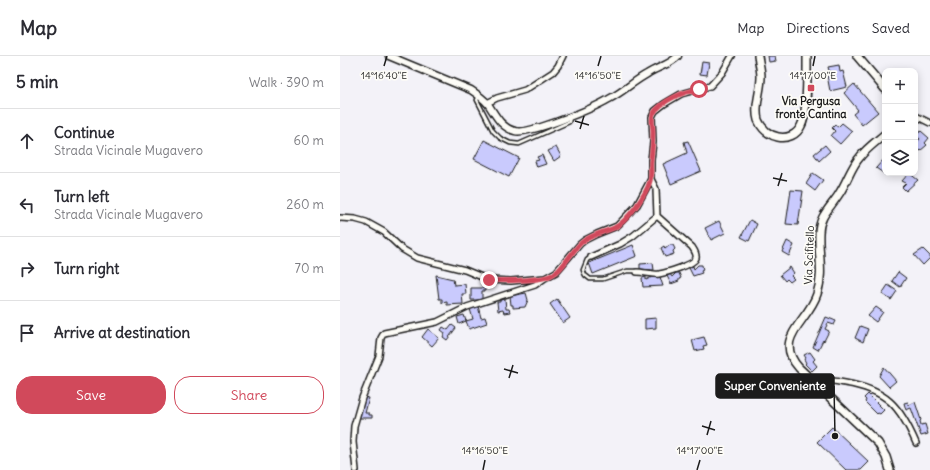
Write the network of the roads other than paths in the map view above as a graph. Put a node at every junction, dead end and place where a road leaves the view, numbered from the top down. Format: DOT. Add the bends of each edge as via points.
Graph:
graph roads {
  1 [pos="389,56"];
  2 [pos="563,56"];
  3 [pos="678,56"];
  4 [pos="732,56"];
  5 [pos="758,56"];
  6 [pos="807,56"];
  7 [pos="857,56"];
  8 [pos="882,85"];
  9 [pos="480,96"];
  10 [pos="487,103"];
  11 [pos="571,115"];
  12 [pos="918,117"];
  13 [pos="930,123"];
  14 [pos="882,137"];
  15 [pos="651,179"];
  16 [pos="657,216"];
  17 [pos="340,218"];
  18 [pos="591,257"];
  19 [pos="637,272"];
  20 [pos="545,278"];
  21 [pos="812,380"];
  22 [pos="916,443"];
  23 [pos="356,470"];
  24 [pos="890,470"];
  1 -- 9 [label="street"];
  2 -- 10 [label="street" via="553,72 525,90"];
  3 -- 11 [label="street" via="642,76 609,100"];
  4 -- 15 [label="street" via="710,86 681,94 655,111 652,117"];
  5 -- 6 [label="main road" via="761,78 757,114 767,132 772,136 781,137 794,134 802,126 806,99"];
  7 -- 8 [label="main road"];
  9 -- 10 [label="street"];
  9 -- 11 [label="lane" via="477,100 493,131 510,143 519,144 569,122"];
  10 -- 11 [label="street" via="504,126 519,132"];
  12 -- 13 [label="street"];
  14 -- 21 [label="main road, Via Scifitello" via="860,157 821,221 821,275 818,293 789,342 794,362"];
  15 -- 16 [label="street" via="656,189"];
  15 -- 20 [label="street" via="637,204 621,223 585,240 556,272"];
  16 -- 18 [label="street" via="633,236"];
  16 -- 19 [label="street" via="692,247 696,258 694,262 658,274"];
  17 -- 20 [label="street" via="355,218 366,222 384,232 402,249 417,258 465,270 489,280"];
  18 -- 19 [label="lane" via="583,270 590,279 603,279 627,271"];
  20 -- 23 [label="street" via="535,285 467,307 437,322 384,333 379,356 354,426"];
  21 -- 22 [label="street" via="856,385 879,393 898,410"];
  21 -- 24 [label="main road, Via Scifitello" via="878,443"];
}
